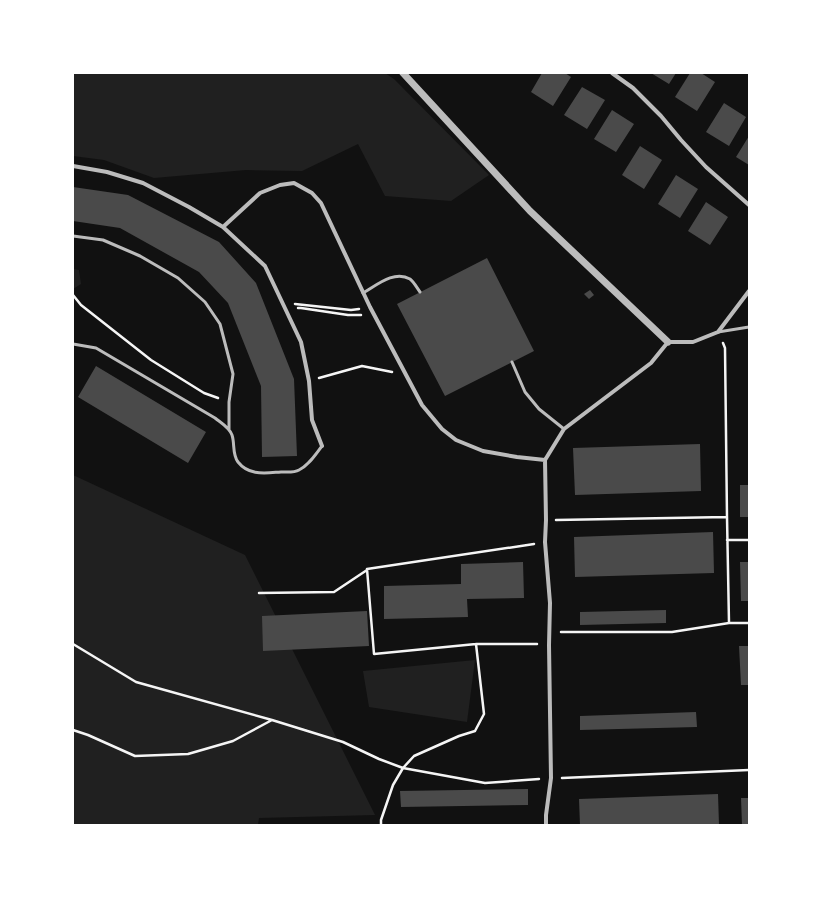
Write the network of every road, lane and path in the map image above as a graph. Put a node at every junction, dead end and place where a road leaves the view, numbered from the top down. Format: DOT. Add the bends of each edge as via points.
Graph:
graph roads {
  1 [pos="404,73"];
  2 [pos="612,73"];
  3 [pos="73,166"];
  4 [pos="749,205"];
  5 [pos="223,227"];
  6 [pos="73,236"];
  7 [pos="749,291"];
  8 [pos="363,292"];
  9 [pos="420,292"];
  10 [pos="73,295"];
  11 [pos="285,307"];
  12 [pos="370,307"];
  13 [pos="374,314"];
  14 [pos="749,327"];
  15 [pos="718,332"];
  16 [pos="668,342"];
  17 [pos="73,344"];
  18 [pos="512,362"];
  19 [pos="332,374"];
  20 [pos="406,376"];
  21 [pos="229,402"];
  22 [pos="229,429"];
  23 [pos="564,429"];
  24 [pos="322,446"];
  25 [pos="545,460"];
  26 [pos="727,518"];
  27 [pos="546,520"];
  28 [pos="727,540"];
  29 [pos="749,540"];
  30 [pos="545,542"];
  31 [pos="367,569"];
  32 [pos="259,594"];
  33 [pos="729,623"];
  34 [pos="749,623"];
  35 [pos="550,632"];
  36 [pos="73,644"];
  37 [pos="476,644"];
  38 [pos="549,644"];
  39 [pos="272,720"];
  40 [pos="73,730"];
  41 [pos="403,768"];
  42 [pos="749,770"];
  43 [pos="552,778"];
  44 [pos="381,825"];
  45 [pos="546,825"];
  1 -- 16 [label="street" via="530,211"];
  2 -- 4 [label="street" via="633,88 706,167"];
  3 -- 5 [label="street" via="107,172 143,184"];
  5 -- 8 [label="street" via="260,193 280,185 294,183 312,193 321,202"];
  5 -- 11 [label="street" via="265,266"];
  6 -- 21 [label="lane" via="103,240 140,256 178,278 205,302 220,324 233,374"];
  7 -- 15 [label="street"];
  8 -- 9 [label="lane" via="385,280 400,276 411,280"];
  8 -- 12 [label="street"];
  10 -- 21 [label="path" via="81,305 151,360 204,393"];
  11 -- 12 [label="path" via="297,303 351,310"];
  11 -- 13 [label="path" via="348,315"];
  11 -- 24 [label="street" via="301,342 309,381 312,420"];
  12 -- 13 [label="street"];
  13 -- 20 [label="street"];
  14 -- 15 [label="lane"];
  15 -- 16 [label="street" via="693,342"];
  15 -- 26 [label="path" via="725,348"];
  16 -- 23 [label="street" via="651,363"];
  17 -- 22 [label="lane" via="96,348 215,418"];
  18 -- 23 [label="lane" via="525,392 539,409"];
  19 -- 20 [label="path" via="362,366"];
  20 -- 25 [label="street" via="422,406 442,429 456,440 483,451"];
  21 -- 22 [label="lane"];
  22 -- 24 [label="lane" via="237,460 242,466 259,473 296,472 306,466"];
  23 -- 25 [label="street"];
  25 -- 27 [label="street"];
  26 -- 27 [label="path"];
  26 -- 28 [label="path"];
  27 -- 30 [label="street"];
  28 -- 29 [label="path"];
  28 -- 33 [label="path"];
  30 -- 31 [label="path"];
  30 -- 35 [label="street"];
  31 -- 32 [label="path" via="334,592"];
  31 -- 37 [label="path" via="374,654"];
  33 -- 34 [label="path"];
  33 -- 35 [label="path" via="672,632"];
  35 -- 38 [label="street"];
  36 -- 39 [label="path" via="136,682"];
  37 -- 38 [label="path"];
  37 -- 41 [label="path" via="484,714 475,731 414,756"];
  38 -- 43 [label="street"];
  39 -- 40 [label="path" via="233,741 188,754 134,756"];
  39 -- 41 [label="path" via="343,742"];
  41 -- 43 [label="path" via="486,784"];
  41 -- 44 [label="path" via="393,785"];
  42 -- 43 [label="path"];
  43 -- 45 [label="street"];
}
